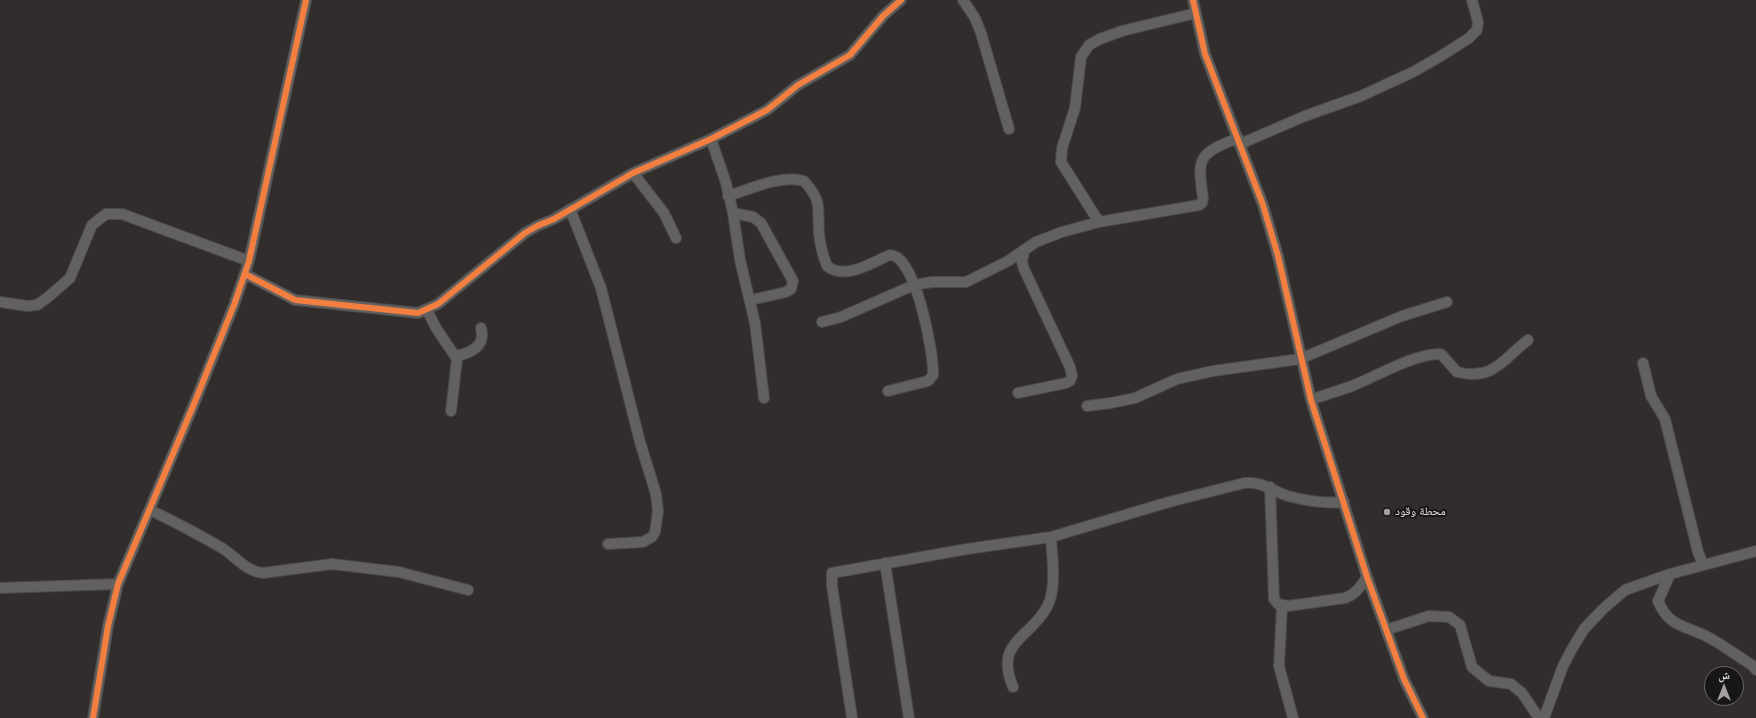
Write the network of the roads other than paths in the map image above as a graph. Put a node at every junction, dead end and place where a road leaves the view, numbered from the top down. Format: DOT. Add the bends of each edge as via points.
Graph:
graph roads {
  1 [pos="306,0"];
  2 [pos="900,0"];
  3 [pos="963,0"];
  4 [pos="1193,0"];
  5 [pos="1472,0"];
  6 [pos="1196,13"];
  7 [pos="1010,129"];
  8 [pos="711,139"];
  9 [pos="1239,141"];
  10 [pos="633,172"];
  11 [pos="728,196"];
  12 [pos="570,209"];
  13 [pos="733,213"];
  14 [pos="1099,222"];
  15 [pos="676,238"];
  16 [pos="1024,251"];
  17 [pos="249,261"];
  18 [pos="245,274"];
  19 [pos="914,285"];
  20 [pos="751,300"];
  21 [pos="0,302"];
  22 [pos="1447,302"];
  23 [pos="428,310"];
  24 [pos="822,322"];
  25 [pos="482,328"];
  26 [pos="1528,340"];
  27 [pos="456,356"];
  28 [pos="1300,359"];
  29 [pos="1643,363"];
  30 [pos="888,391"];
  31 [pos="1018,393"];
  32 [pos="764,398"];
  33 [pos="1311,400"];
  34 [pos="1087,406"];
  35 [pos="451,411"];
  36 [pos="1270,487"];
  37 [pos="1344,502"];
  38 [pos="150,510"];
  39 [pos="1051,537"];
  40 [pos="608,544"];
  41 [pos="1756,551"];
  42 [pos="884,563"];
  43 [pos="1703,564"];
  44 [pos="1670,574"];
  45 [pos="1367,577"];
  46 [pos="118,584"];
  47 [pos="0,588"];
  48 [pos="468,590"];
  49 [pos="1282,606"];
  50 [pos="1386,630"];
  51 [pos="1756,670"];
  52 [pos="1013,687"];
  53 [pos="93,718"];
  54 [pos="852,718"];
  55 [pos="909,718"];
  56 [pos="1293,718"];
  57 [pos="1423,718"];
  58 [pos="1539,718"];
  59 [pos="1544,718"];
  1 -- 17 [label="street"];
  2 -- 8 [label="street" via="850,55 798,85 767,110"];
  3 -- 7 [label="street" via="981,33"];
  4 -- 6 [label="street"];
  5 -- 9 [label="street" via="1478,22 1476,30 1469,38 1441,56 1361,96"];
  6 -- 9 [label="street" via="1205,54"];
  6 -- 14 [label="street" via="1100,39 1089,45 1081,58 1075,108 1062,148 1061,162"];
  8 -- 10 [label="street"];
  8 -- 11 [label="street"];
  9 -- 14 [label="street" via="1211,150 1201,160 1203,198 1199,205"];
  9 -- 28 [label="street" via="1278,256"];
  10 -- 12 [label="street"];
  10 -- 15 [label="street" via="664,213"];
  11 -- 13 [label="street"];
  11 -- 19 [label="street" via="775,182 804,181 814,192 819,204 819,234 827,266 835,270 851,271 894,255 900,260"];
  12 -- 23 [label="street" via="525,233"];
  12 -- 40 [label="street" via="601,288 640,442 656,494 658,511 655,532 643,542"];
  13 -- 20 [label="street" via="740,260"];
  13 -- 20 [label="street" via="753,217 761,222 793,281 791,289 786,292"];
  14 -- 16 [label="street" via="1047,237"];
  16 -- 19 [label="street" via="966,282"];
  16 -- 31 [label="street" via="1024,269 1072,376 1066,383"];
  17 -- 18 [label="street"];
  17 -- 21 [label="street" via="122,214 106,214 92,225 70,278 47,298 37,305 27,306"];
  18 -- 23 [label="street" via="295,300 418,313"];
  18 -- 38 [label="street"];
  19 -- 24 [label="street" via="841,317"];
  19 -- 30 [label="street" via="927,323 933,376 928,381"];
  20 -- 32 [label="street"];
  22 -- 28 [label="street" via="1402,316"];
  23 -- 27 [label="street" via="436,328"];
  25 -- 27 [label="street" via="482,341 477,348"];
  26 -- 33 [label="street" via="1498,365 1481,374 1458,372 1441,354 1434,353"];
  27 -- 35 [label="street"];
  28 -- 33 [label="street"];
  28 -- 34 [label="street" via="1213,371 1177,379 1135,398"];
  29 -- 43 [label="street" via="1651,396 1664,419"];
  33 -- 37 [label="street"];
  36 -- 37 [label="street" via="1287,496 1326,504"];
  36 -- 39 [label="street" via="1254,482 1244,483"];
  36 -- 49 [label="street" via="1274,599"];
  37 -- 45 [label="street"];
  38 -- 46 [label="street"];
  38 -- 48 [label="street" via="236,556 254,572 332,564 398,572"];
  39 -- 42 [label="street"];
  39 -- 52 [label="street" via="1053,582 1048,606 1008,653 1009,676"];
  41 -- 43 [label="street"];
  42 -- 54 [label="street" via="832,573 831,577"];
  42 -- 55 [label="street"];
  43 -- 44 [label="street"];
  44 -- 51 [label="street" via="1658,601 1663,613 1673,623 1707,636"];
  44 -- 59 [label="street" via="1625,590 1584,629 1564,666"];
  45 -- 49 [label="street" via="1351,596"];
  45 -- 50 [label="street"];
  46 -- 47 [label="street"];
  46 -- 53 [label="street" via="106,634"];
  49 -- 56 [label="street" via="1279,666"];
  50 -- 57 [label="street" via="1404,679"];
  50 -- 58 [label="street" via="1429,616 1449,617 1460,625 1472,667 1489,681 1512,684 1522,693"];
}
